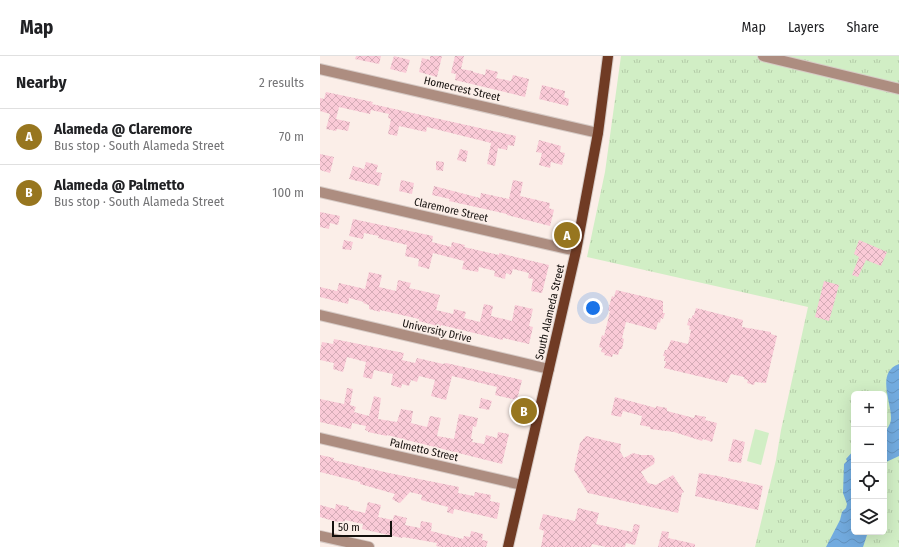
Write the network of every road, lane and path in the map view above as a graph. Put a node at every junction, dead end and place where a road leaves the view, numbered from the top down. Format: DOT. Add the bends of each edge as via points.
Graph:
graph roads {
  1 [pos="608,56"];
  2 [pos="762,56"];
  3 [pos="320,69"];
  4 [pos="899,88"];
  5 [pos="598,133"];
  6 [pos="320,192"];
  7 [pos="576,251"];
  8 [pos="320,315"];
  9 [pos="549,369"];
  10 [pos="320,438"];
  11 [pos="522,485"];
  12 [pos="320,536"];
  13 [pos="368,547"];
  14 [pos="508,547"];
  1 -- 5 [label="main road, South Alameda Street"];
  2 -- 4 [label="street"];
  3 -- 5 [label="street, Homecrest Street"];
  5 -- 7 [label="main road, South Alameda Street"];
  6 -- 7 [label="street, Claremore Street"];
  7 -- 9 [label="main road, South Alameda Street"];
  8 -- 9 [label="street, University Drive"];
  9 -- 11 [label="main road, South Alameda Street"];
  10 -- 11 [label="street, Palmetto Street"];
  11 -- 14 [label="main road, South Alameda Street"];
  12 -- 13 [label="street"];
}
